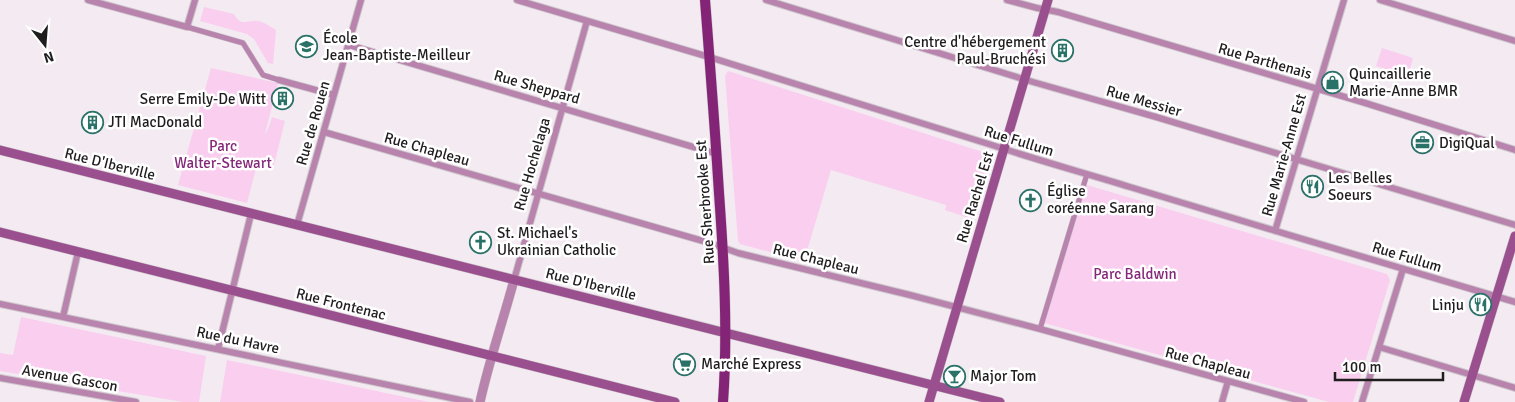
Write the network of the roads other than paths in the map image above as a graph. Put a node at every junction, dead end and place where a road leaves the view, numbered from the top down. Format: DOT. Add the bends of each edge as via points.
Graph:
graph roads {
  1 [pos="88,0"];
  2 [pos="195,0"];
  3 [pos="362,0"];
  4 [pos="517,0"];
  5 [pos="705,0"];
  6 [pos="766,0"];
  7 [pos="1007,0"];
  8 [pos="1048,0"];
  9 [pos="1344,0"];
  10 [pos="1380,0"];
  11 [pos="1045,10"];
  12 [pos="587,21"];
  13 [pos="187,28"];
  14 [pos="1515,41"];
  15 [pos="349,45"];
  16 [pos="710,57"];
  17 [pos="1025,79"];
  18 [pos="279,80"];
  19 [pos="1317,89"];
  20 [pos="334,95"];
  21 [pos="562,108"];
  22 [pos="324,132"];
  23 [pos="1004,149"];
  24 [pos="0,150"];
  25 [pos="1515,150"];
  26 [pos="717,154"];
  27 [pos="1296,160"];
  28 [pos="1087,174"];
  29 [pos="537,194"];
  30 [pos="251,214"];
  31 [pos="297,225"];
  32 [pos="1515,225"];
  33 [pos="1275,231"];
  34 [pos="0,232"];
  35 [pos="1515,236"];
  36 [pos="723,248"];
  37 [pos="78,252"];
  38 [pos="1402,269"];
  39 [pos="514,280"];
  40 [pos="233,291"];
  41 [pos="1496,297"];
  42 [pos="1515,302"];
  43 [pos="0,304"];
  44 [pos="957,307"];
  45 [pos="63,317"];
  46 [pos="1040,329"];
  47 [pos="726,333"];
  48 [pos="1379,347"];
  49 [pos="218,349"];
  50 [pos="492,356"];
  51 [pos="1472,375"];
  52 [pos="0,378"];
  53 [pos="1228,381"];
  54 [pos="933,386"];
  55 [pos="1515,388"];
  56 [pos="136,402"];
  57 [pos="470,402"];
  58 [pos="480,402"];
  59 [pos="675,402"];
  60 [pos="723,402"];
  61 [pos="929,402"];
  62 [pos="1000,402"];
  63 [pos="1222,402"];
  64 [pos="1304,402"];
  65 [pos="1362,402"];
  66 [pos="1464,402"];
  1 -- 13 [label="street" via="121,6"];
  2 -- 13 [label="street"];
  3 -- 15 [label="street, Rue de Rouen"];
  4 -- 12 [label="street, Rue Fullum"];
  5 -- 16 [label="main road, Rue Sherbrooke Est"];
  6 -- 17 [label="street, Rue Messier"];
  7 -- 11 [label="street, Rue Parthenais"];
  8 -- 11 [label="main road, Rue Rachel Est"];
  9 -- 19 [label="street, Rue Marie-Anne Est"];
  10 -- 14 [label="street"];
  11 -- 17 [label="main road, Rue Rachel Est"];
  11 -- 19 [label="street, Rue Parthenais"];
  12 -- 16 [label="street, Rue Fullum"];
  12 -- 21 [label="street, Rue Hochelaga"];
  13 -- 18 [label="street" via="243,43 263,75"];
  15 -- 20 [label="street, Rue de Rouen"];
  15 -- 21 [label="street, Rue Sheppard"];
  16 -- 23 [label="street, Rue Fullum"];
  16 -- 26 [label="main road, Rue Sherbrooke Est"];
  17 -- 23 [label="main road, Rue Rachel Est"];
  17 -- 27 [label="street, Rue Messier"];
  18 -- 20 [label="street"];
  19 -- 25 [label="street, Rue Parthenais"];
  19 -- 27 [label="street, Rue Marie-Anne Est"];
  20 -- 22 [label="street, Rue de Rouen"];
  21 -- 26 [label="street, Rue Sheppard"];
  21 -- 29 [label="street, Rue Hochelaga"];
  22 -- 29 [label="street, Rue Chapleau"];
  22 -- 31 [label="street, Rue de Rouen"];
  23 -- 28 [label="street, Rue Fullum"];
  23 -- 44 [label="main road, Rue Rachel Est"];
  24 -- 30 [label="main road, Rue D'Iberville"];
  26 -- 36 [label="main road, Rue Sherbrooke Est"];
  27 -- 32 [label="street, Rue Messier"];
  27 -- 33 [label="street, Rue Marie-Anne Est"];
  28 -- 33 [label="street, Rue Fullum"];
  28 -- 46 [label="street"];
  29 -- 36 [label="street, Rue Chapleau"];
  29 -- 39 [label="street, Rue Hochelaga"];
  30 -- 31 [label="main road, Rue D'Iberville"];
  30 -- 40 [label="street"];
  31 -- 39 [label="main road, Rue D'Iberville"];
  33 -- 38 [label="street, Rue Fullum"];
  34 -- 37 [label="main road, Rue Frontenac"];
  35 -- 41 [label="main road"];
  36 -- 44 [label="street, Rue Chapleau"];
  36 -- 47 [label="main road, Rue Sherbrooke Est"];
  37 -- 40 [label="main road, Rue Frontenac"];
  37 -- 45 [label="street"];
  38 -- 41 [label="street, Rue Fullum"];
  38 -- 48 [label="street"];
  39 -- 47 [label="main road, Rue D'Iberville"];
  39 -- 50 [label="street, Rue Hochelaga"];
  40 -- 49 [label="street"];
  40 -- 50 [label="main road, Rue Frontenac"];
  41 -- 42 [label="street, Rue Fullum"];
  41 -- 51 [label="main road"];
  43 -- 45 [label="street, Rue du Havre"];
  44 -- 46 [label="street, Rue Chapleau"];
  44 -- 54 [label="main road, Rue Rachel Est"];
  45 -- 49 [label="street, Rue du Havre"];
  46 -- 53 [label="street, Rue Chapleau"];
  47 -- 54 [label="main road, Rue D'Iberville"];
  47 -- 60 [label="main road, Rue Sherbrooke Est"];
  48 -- 51 [label="street"];
  48 -- 65 [label="street"];
  49 -- 57 [label="street, Rue du Havre"];
  50 -- 58 [label="street, Rue Hochelaga"];
  50 -- 59 [label="main road, Rue Frontenac"];
  51 -- 55 [label="street"];
  51 -- 66 [label="main road"];
  52 -- 56 [label="street, Avenue Gascon"];
  53 -- 63 [label="street"];
  53 -- 64 [label="street, Rue Chapleau"];
  54 -- 61 [label="main road, Rue Rachel Est"];
  54 -- 62 [label="main road, Rue D'Iberville"];
}
